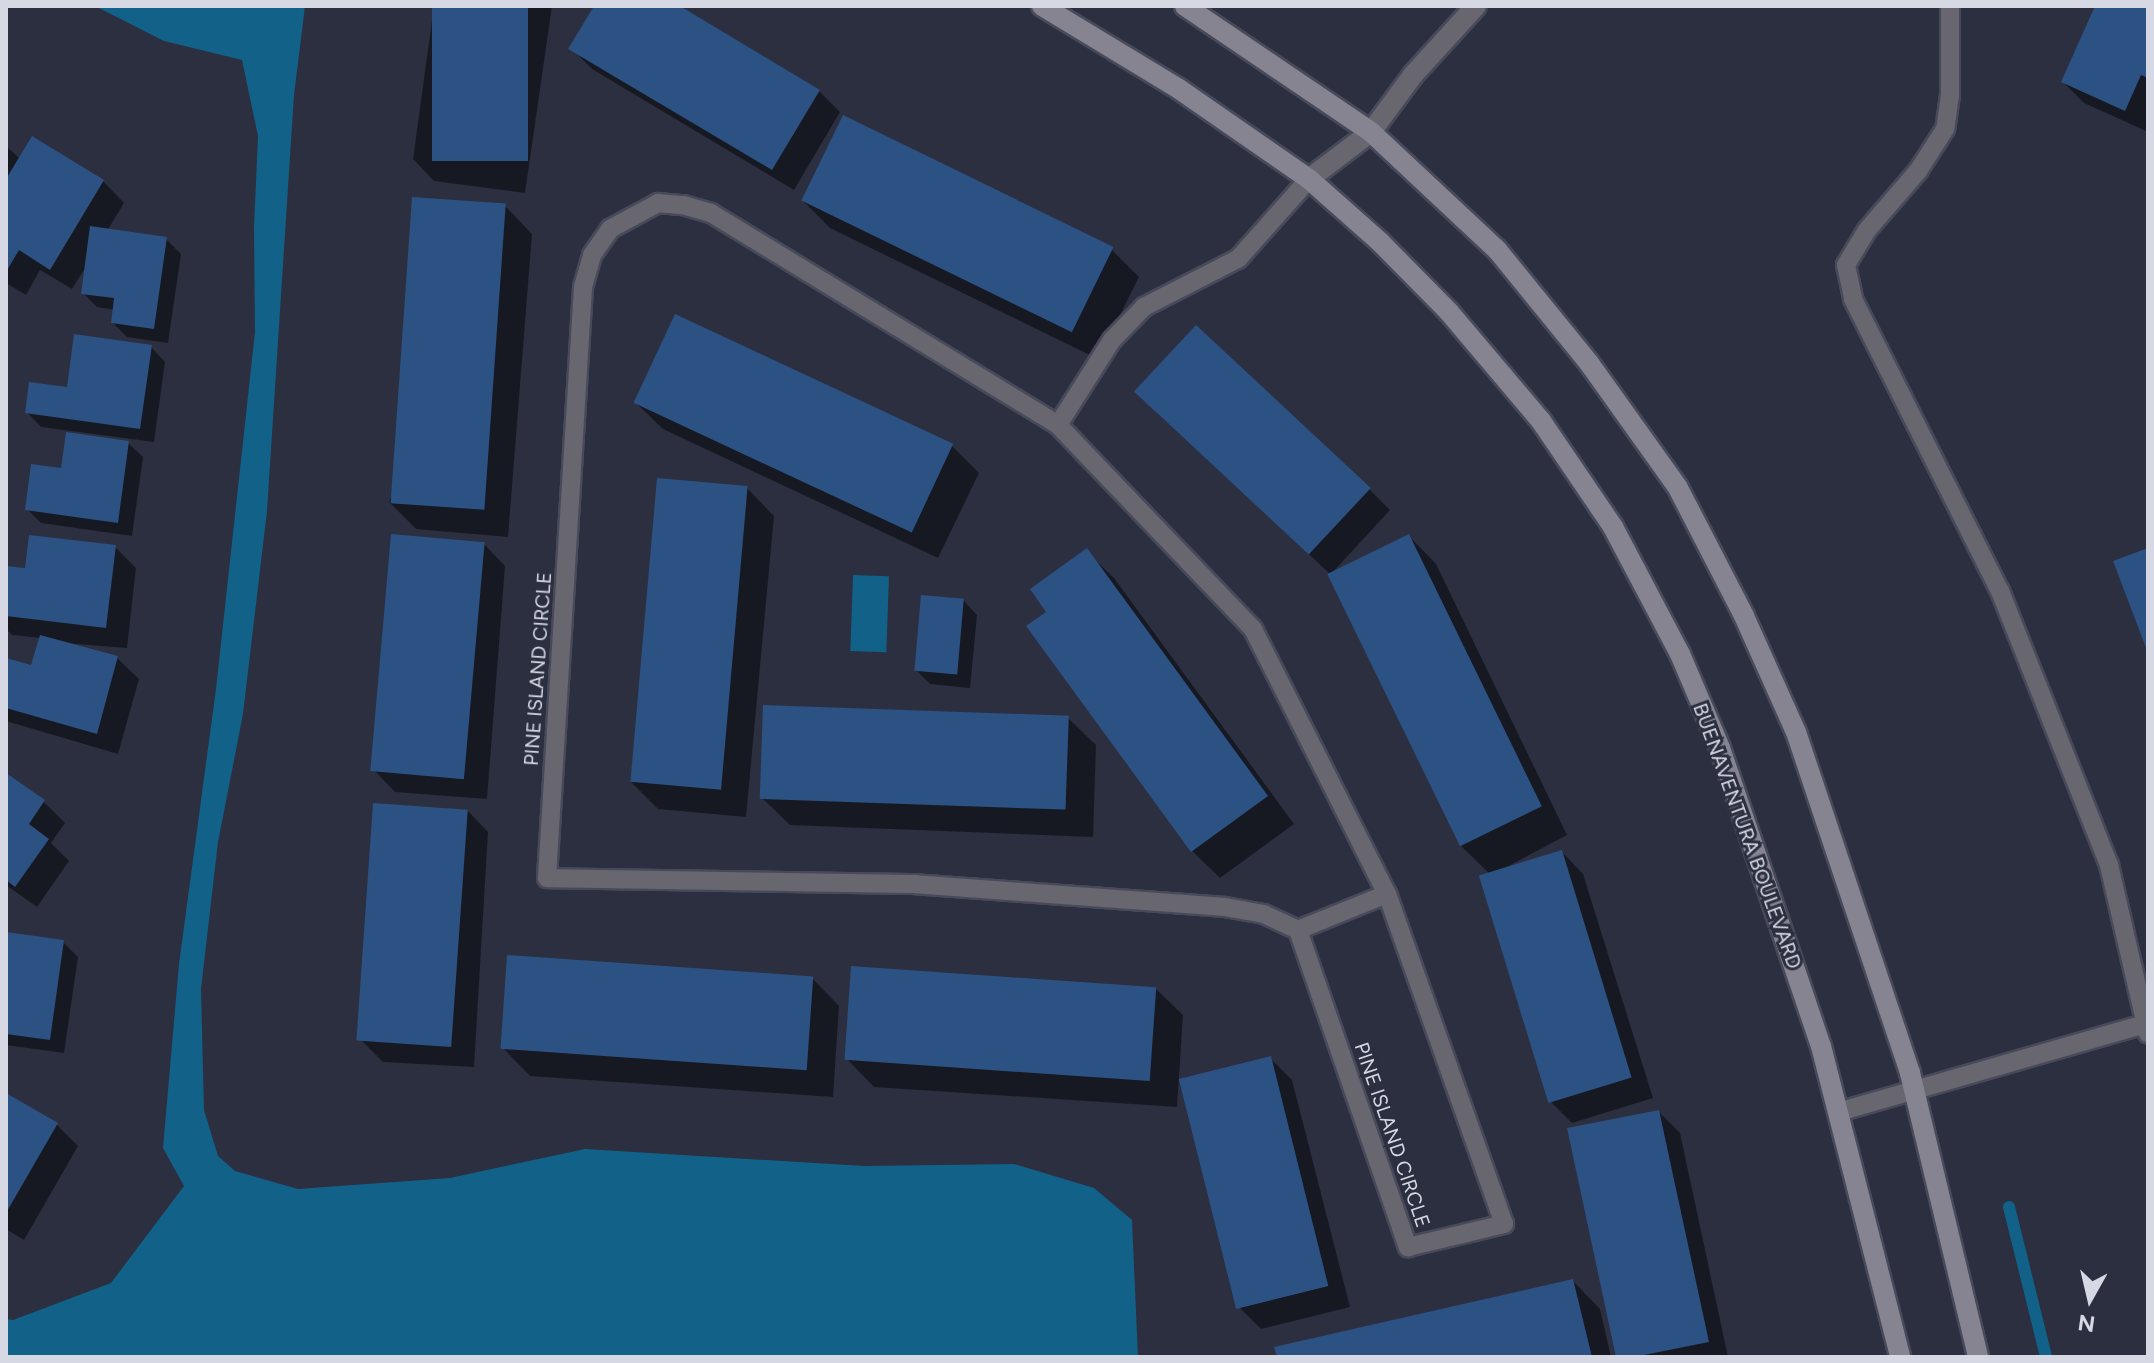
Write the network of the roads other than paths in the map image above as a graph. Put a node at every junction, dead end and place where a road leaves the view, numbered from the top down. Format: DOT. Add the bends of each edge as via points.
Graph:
graph roads {
  1 [pos="1042,6"];
  2 [pos="1185,6"];
  3 [pos="1476,6"];
  4 [pos="1950,6"];
  5 [pos="1371,132"];
  6 [pos="1309,179"];
  7 [pos="1058,425"];
  8 [pos="1387,894"];
  9 [pos="1298,930"];
  10 [pos="2147,1028"];
  11 [pos="1914,1092"];
  12 [pos="1838,1112"];
  13 [pos="1900,1357"];
  14 [pos="1978,1357"];
  1 -- 6 [label="main road, BUENAVENTURA BOULEVARD" via="1179,89"];
  2 -- 5 [label="main road"];
  3 -- 5 [label="street" via="1413,75"];
  4 -- 10 [label="lane" via="1945,129 1846,265 1853,299 2000,591 2104,851"];
  5 -- 6 [label="street"];
  5 -- 11 [label="main road" via="1498,251 1589,363 1678,488 1796,732"];
  6 -- 7 [label="lane" via="1238,259 1144,307 1112,340"];
  6 -- 12 [label="main road, BUENAVENTURA BOULEVARD" via="1449,312 1541,421 1613,527 1680,654 1720,748 1821,1046"];
  7 -- 8 [label="lane, PINE ISLAND CIRCLE" via="1253,629"];
  7 -- 9 [label="lane, PINE ISLAND CIRCLE" via="711,213 658,203 610,229 592,255 583,287 547,878 916,884 1226,907 1264,914"];
  8 -- 9 [label="lane"];
  8 -- 9 [label="lane, PINE ISLAND CIRCLE" via="1504,1224 1408,1247"];
  10 -- 11 [label="lane"];
  11 -- 12 [label="lane"];
  11 -- 14 [label="main road"];
  12 -- 13 [label="main road, BUENAVENTURA BOULEVARD"];
}
